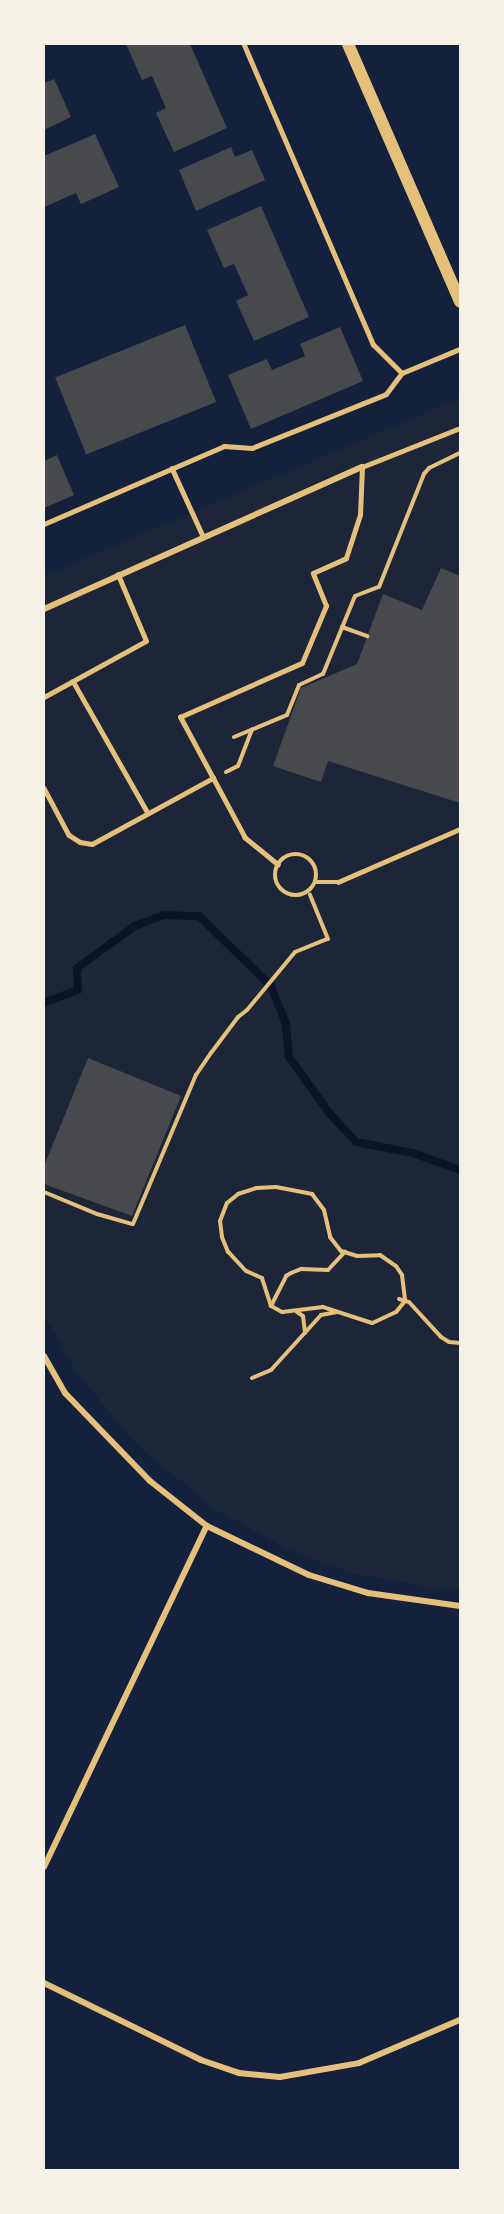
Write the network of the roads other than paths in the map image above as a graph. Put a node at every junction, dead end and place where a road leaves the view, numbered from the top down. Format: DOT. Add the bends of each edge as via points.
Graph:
graph roads {
  1 [pos="244,44"];
  2 [pos="348,44"];
  3 [pos="460,302"];
  4 [pos="460,349"];
  5 [pos="402,373"];
  6 [pos="460,428"];
  7 [pos="362,467"];
  8 [pos="172,468"];
  9 [pos="44,524"];
  10 [pos="203,536"];
  11 [pos="117,575"];
  12 [pos="44,609"];
  13 [pos="73,681"];
  14 [pos="44,697"];
  15 [pos="213,778"];
  16 [pos="44,788"];
  17 [pos="148,813"];
  18 [pos="460,829"];
  19 [pos="278,864"];
  20 [pos="315,882"];
  21 [pos="44,1356"];
  22 [pos="207,1526"];
  23 [pos="460,1606"];
  24 [pos="44,1867"];
  25 [pos="44,1983"];
  26 [pos="460,2020"];
  1 -- 5 [label="lane" via="373,344"];
  2 -- 3 [label="main road"];
  4 -- 5 [label="lane"];
  5 -- 8 [label="lane" via="386,394 252,448 224,446"];
  6 -- 7 [label="lane"];
  7 -- 10 [label="street"];
  7 -- 15 [label="lane" via="360,515 346,558 313,573 326,606 302,663 180,717"];
  8 -- 9 [label="lane"];
  8 -- 10 [label="lane"];
  10 -- 11 [label="street"];
  11 -- 12 [label="street"];
  11 -- 13 [label="lane" via="146,641"];
  13 -- 14 [label="lane"];
  13 -- 17 [label="lane"];
  15 -- 17 [label="lane"];
  15 -- 19 [label="lane" via="245,838"];
  16 -- 17 [label="lane" via="69,835 80,842 92,844"];
  18 -- 20 [label="lane" via="338,882"];
  19 -- 20 [label="lane" via="290,855 305,857 316,871"];
  19 -- 20 [label="lane" via="275,878 282,890 296,896 308,892"];
  21 -- 22 [label="street" via="65,1393 142,1473"];
  22 -- 23 [label="street" via="309,1575 368,1593"];
  22 -- 24 [label="street"];
  25 -- 26 [label="street" via="201,2060 239,2073 280,2077 359,2063"];
}
